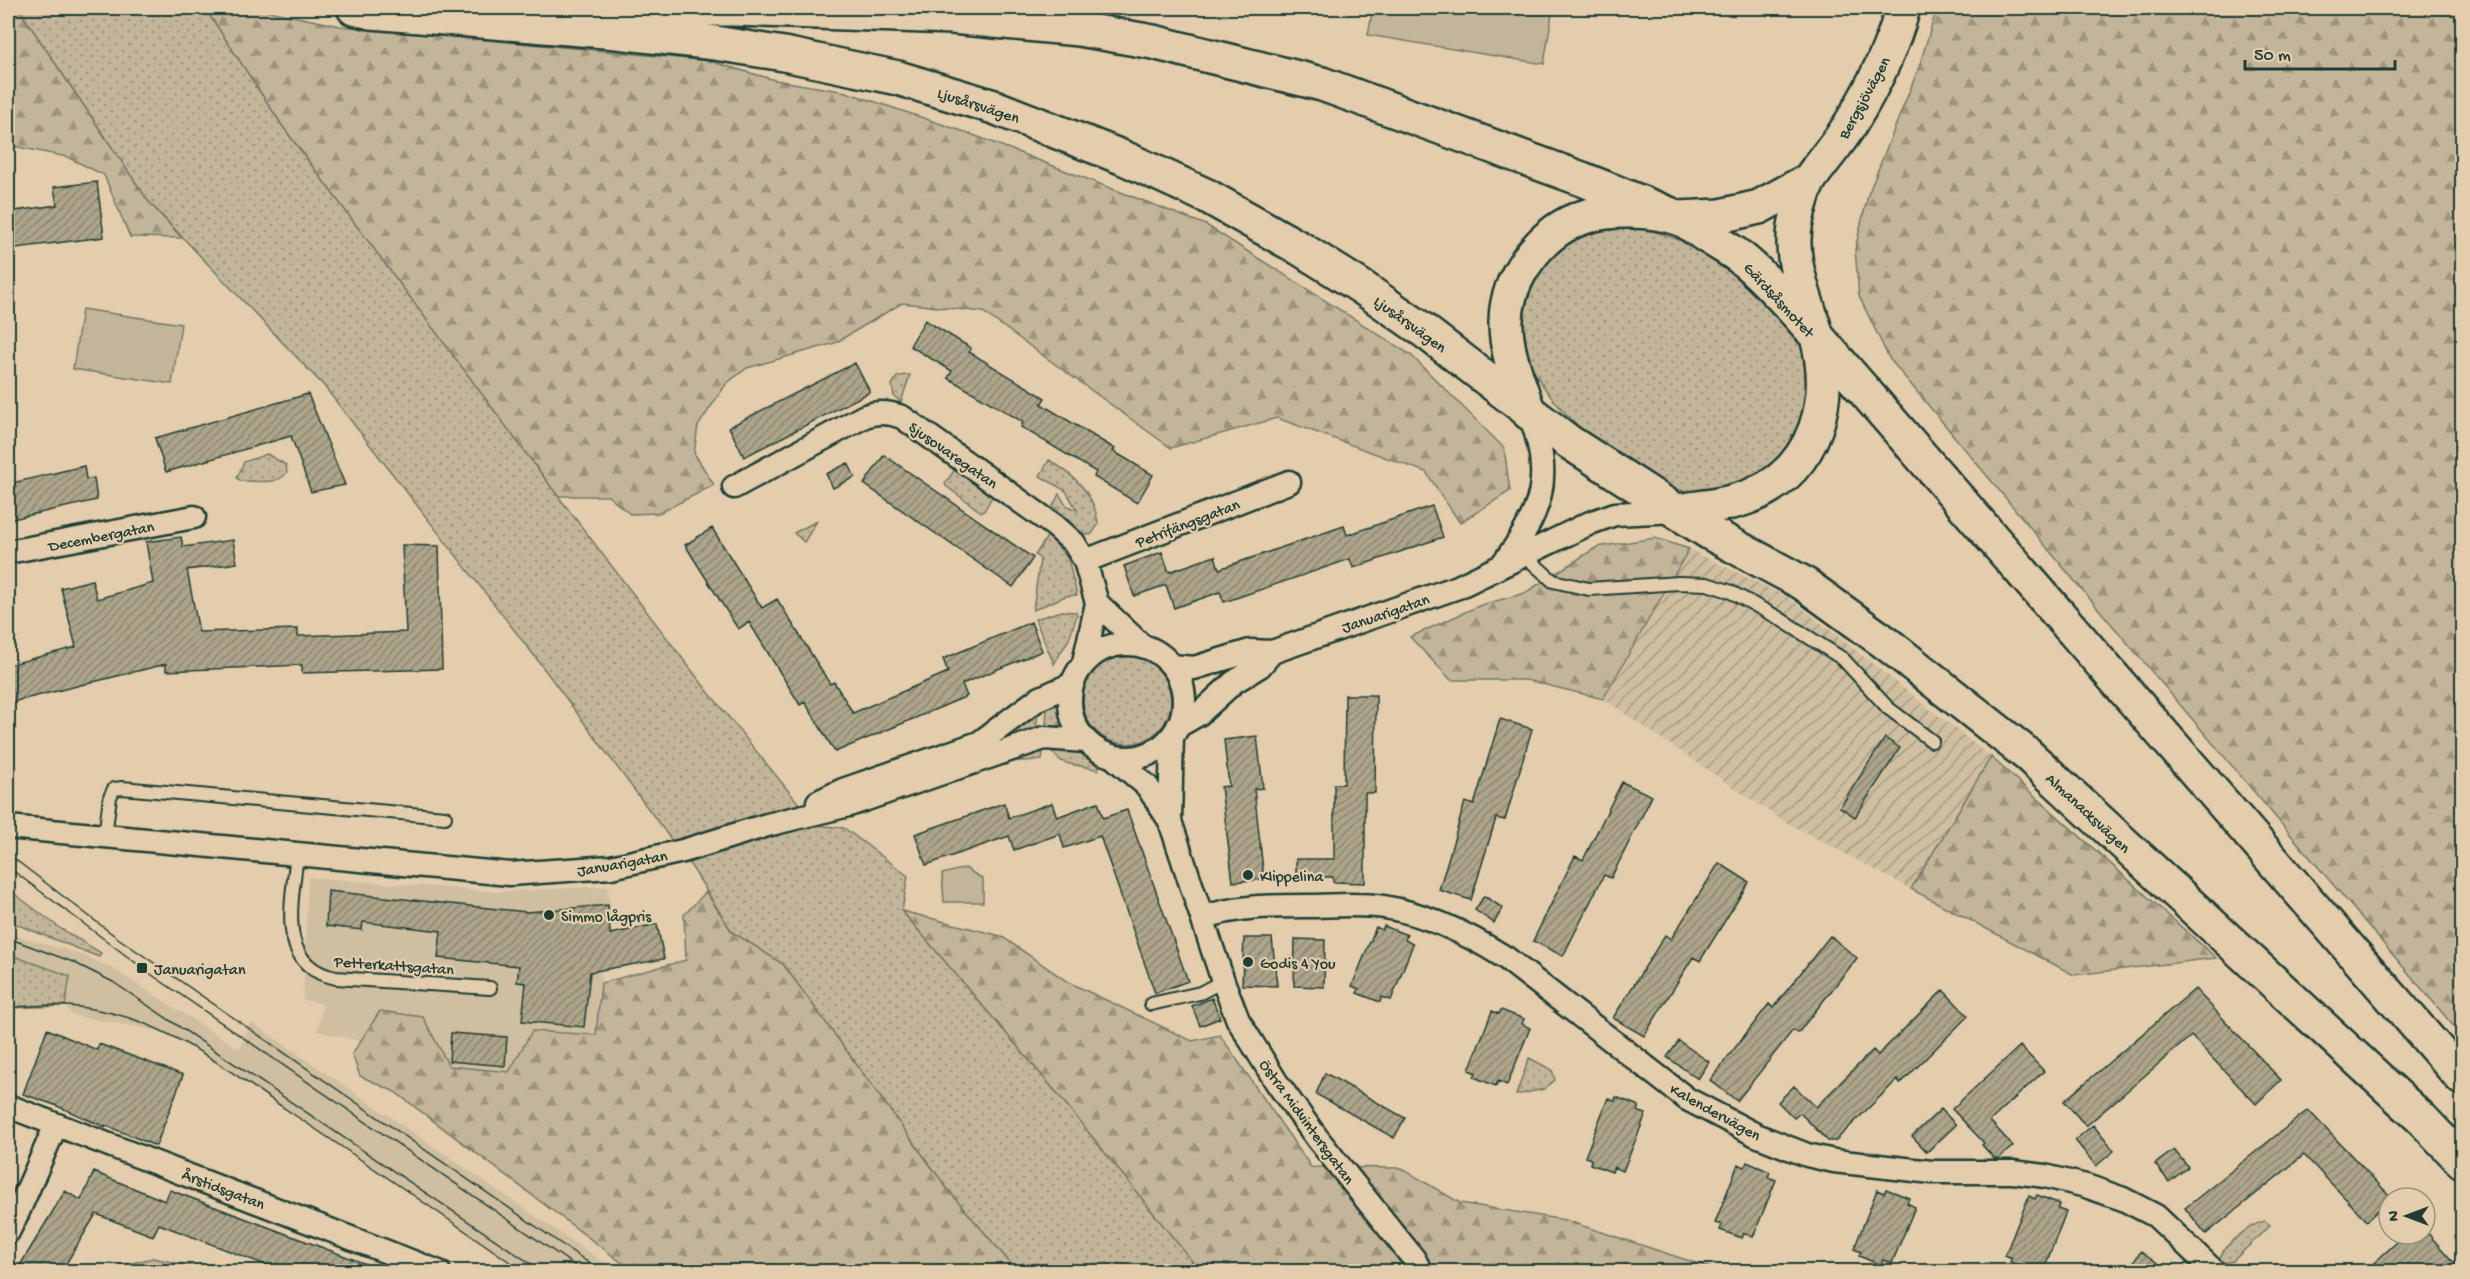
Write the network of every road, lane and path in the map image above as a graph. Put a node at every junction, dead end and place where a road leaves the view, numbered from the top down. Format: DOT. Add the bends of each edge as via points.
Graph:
graph roads {
  1 [pos="354,8"];
  2 [pos="606,8"];
  3 [pos="1903,8"];
  4 [pos="1809,180"];
  5 [pos="1679,218"];
  6 [pos="1818,339"];
  7 [pos="1529,413"];
  8 [pos="1289,482"];
  9 [pos="734,487"];
  10 [pos="1678,511"];
  11 [pos="194,517"];
  12 [pos="8,552"];
  13 [pos="1525,556"];
  14 [pos="1085,561"];
  15 [pos="1497,570"];
  16 [pos="1097,603"];
  17 [pos="1142,646"];
  18 [pos="1272,652"];
  19 [pos="1084,662"];
  20 [pos="1172,666"];
  21 [pos="1072,684"];
  22 [pos="1175,731"];
  23 [pos="1086,741"];
  24 [pos="1932,741"];
  25 [pos="1113,757"];
  26 [pos="445,817"];
  27 [pos="1170,821"];
  28 [pos="767,825"];
  29 [pos="8,827"];
  30 [pos="105,836"];
  31 [pos="297,853"];
  32 [pos="1202,918"];
  33 [pos="1224,981"];
  34 [pos="490,988"];
  35 [pos="1151,1004"];
  36 [pos="2463,1078"];
  37 [pos="8,1106"];
  38 [pos="56,1125"];
  39 [pos="2463,1161"];
  40 [pos="8,1232"];
  41 [pos="439,1272"];
  42 [pos="1421,1272"];
  43 [pos="2216,1272"];
  1 -- 7 [label="main road, Ljusårsvägen" via="715,43 898,78 994,107 1208,196 1301,249 1414,324"];
  2 -- 5 [label="main road" via="952,17 1079,29 1153,42 1322,84"];
  3 -- 4 [label="main road, Bergsjövägen" via="1869,92"];
  4 -- 5 [label="main road, Bergsjövägen" via="1759,207 1720,216"];
  4 -- 6 [label="main road, Bergsjövägen" via="1794,241 1797,270"];
  5 -- 6 [label="main road, Gärdsåsmotet" via="1745,261"];
  5 -- 7 [label="main road, Gärdsåsmotet" via="1623,211 1583,217 1565,225 1531,256 1514,286 1506,319 1509,354"];
  6 -- 10 [label="main road, Gärdsåsmotet" via="1824,368 1824,400 1809,443 1794,465 1754,495"];
  6 -- 36 [label="main road"];
  7 -- 10 [label="main road"];
  7 -- 15 [label="street" via="1541,443 1543,482 1525,530"];
  8 -- 14 [label="street, Petrifängsgatan"];
  9 -- 14 [label="street, Sjusovaregatan" via="865,416 891,413 1055,526 1074,543"];
  10 -- 13 [label="street, Januarigatan" via="1615,514"];
  10 -- 39 [label="main road, Almanacksvägen" via="1710,534 1803,583 2028,755"];
  11 -- 12 [label="street, Decembergatan"];
  13 -- 15 [label="street, Januarigatan"];
  13 -- 24 [label="lane" via="1553,581 1589,589 1679,583 1730,591 1842,659 1888,708"];
  14 -- 16 [label="street, Sjusovaregatan"];
  15 -- 18 [label="street, Januarigatan"];
  16 -- 17 [label="street"];
  16 -- 19 [label="street, Sjusovaregatan"];
  17 -- 19 [label="street" via="1111,646"];
  17 -- 20 [label="street" via="1156,651"];
  18 -- 20 [label="street, Januarigatan" via="1251,651 1194,668"];
  18 -- 22 [label="street, Januarigatan" via="1260,666 1234,682"];
  19 -- 21 [label="street"];
  20 -- 22 [label="street" via="1184,695 1182,716"];
  21 -- 23 [label="street" via="1071,714"];
  21 -- 28 [label="street, Januarigatan" via="1038,699 979,743 843,790"];
  22 -- 25 [label="street" via="1160,748 1145,755"];
  22 -- 27 [label="street, Östra Midvintersgatan"];
  23 -- 25 [label="street"];
  23 -- 28 [label="street, Januarigatan" via="1044,738 849,805"];
  25 -- 27 [label="street, Östra Midvintersgatan" via="1147,786"];
  26 -- 30 [label="lane" via="122,788 114,789 110,797"];
  27 -- 32 [label="street, Östra Midvintersgatan"];
  28 -- 31 [label="street, Januarigatan" via="684,851 611,867 551,873 510,874"];
  29 -- 30 [label="street, Januarigatan"];
  30 -- 31 [label="street, Januarigatan"];
  31 -- 34 [label="lane, Petterkattsgatan" via="291,932 301,958 310,968 336,978"];
  32 -- 33 [label="street, Östra Midvintersgatan"];
  32 -- 43 [label="street, Kalendervägen" via="1256,905 1382,907 1419,915 1475,939 1506,958 1687,1099 1756,1135 1833,1161 1932,1172 2013,1172 2086,1186 2156,1216"];
  33 -- 35 [label="lane" via="1200,993"];
  33 -- 42 [label="street, Östra Midvintersgatan" via="1238,1020 1276,1083"];
  37 -- 38 [label="street, Årstidsgatan"];
  38 -- 40 [label="street"];
  38 -- 41 [label="street, Årstidsgatan"];
}
